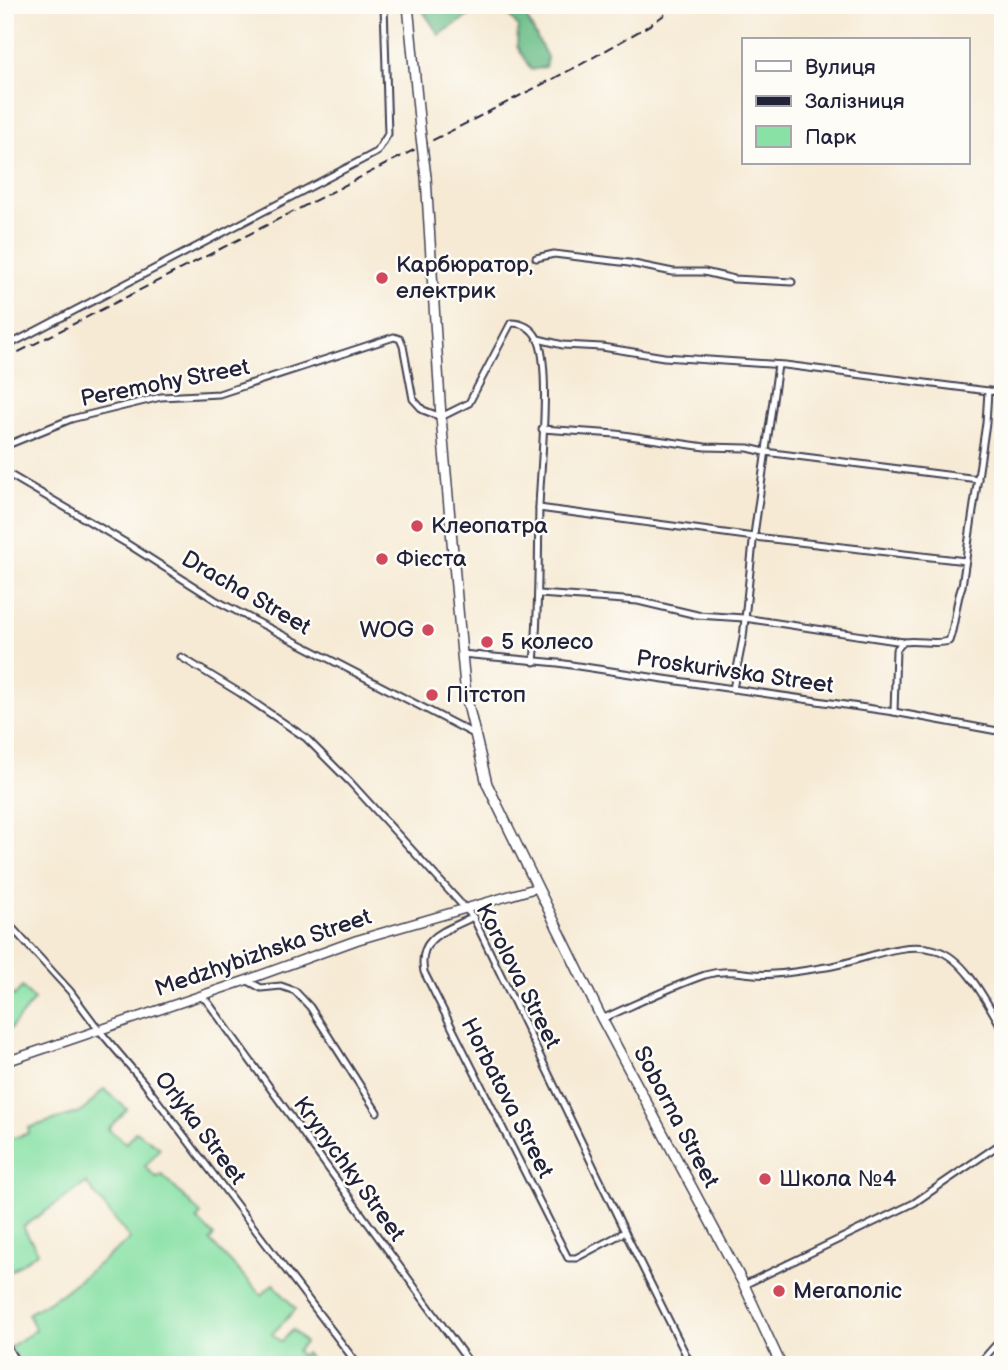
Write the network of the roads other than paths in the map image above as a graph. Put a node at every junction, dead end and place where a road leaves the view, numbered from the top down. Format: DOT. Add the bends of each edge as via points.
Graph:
graph roads {
  1 [pos="384,5"];
  2 [pos="408,5"];
  3 [pos="536,258"];
  4 [pos="792,282"];
  5 [pos="538,339"];
  6 [pos="5,347"];
  7 [pos="778,365"];
  8 [pos="988,391"];
  9 [pos="1003,392"];
  10 [pos="441,417"];
  11 [pos="542,429"];
  12 [pos="5,446"];
  13 [pos="765,452"];
  14 [pos="5,472"];
  15 [pos="978,480"];
  16 [pos="539,508"];
  17 [pos="754,537"];
  18 [pos="966,561"];
  19 [pos="539,594"];
  20 [pos="744,618"];
  21 [pos="903,642"];
  22 [pos="462,654"];
  23 [pos="181,657"];
  24 [pos="534,662"];
  25 [pos="733,690"];
  26 [pos="894,712"];
  27 [pos="1003,732"];
  28 [pos="474,734"];
  29 [pos="536,888"];
  30 [pos="465,909"];
  31 [pos="472,917"];
  32 [pos="5,920"];
  33 [pos="247,980"];
  34 [pos="198,995"];
  35 [pos="602,1019"];
  36 [pos="99,1030"];
  37 [pos="1003,1030"];
  38 [pos="5,1062"];
  39 [pos="377,1112"];
  40 [pos="1003,1142"];
  41 [pos="625,1233"];
  42 [pos="744,1285"];
  43 [pos="1003,1337"];
  44 [pos="5,1343"];
  45 [pos="18,1365"];
  46 [pos="358,1365"];
  47 [pos="471,1365"];
  48 [pos="691,1365"];
  49 [pos="781,1365"];
  50 [pos="978,1365"];
  1 -- 6 [label="street" via="388,134 377,152"];
  2 -- 10 [label="main road, Soborna Street, bridge" via="426,177"];
  3 -- 4 [label="street" via="554,254 673,272"];
  5 -- 7 [label="street" via="664,357"];
  5 -- 10 [label="street" via="520,323 511,323 469,403"];
  5 -- 11 [label="street"];
  7 -- 8 [label="street"];
  7 -- 13 [label="street"];
  8 -- 9 [label="street"];
  8 -- 15 [label="street"];
  10 -- 12 [label="street, Peremohy Street" via="423,410 413,399 403,346 394,337 219,394 161,397 71,419"];
  10 -- 22 [label="main road, Soborna Street"];
  11 -- 13 [label="street"];
  11 -- 16 [label="street"];
  13 -- 15 [label="street"];
  13 -- 17 [label="street"];
  14 -- 28 [label="street, Dracha Street" via="217,601"];
  15 -- 18 [label="street"];
  16 -- 17 [label="street"];
  16 -- 19 [label="street"];
  17 -- 18 [label="street"];
  17 -- 20 [label="street"];
  18 -- 21 [label="street" via="949,641 936,645 920,640"];
  19 -- 20 [label="street" via="638,601 697,615"];
  19 -- 24 [label="street"];
  20 -- 21 [label="street"];
  20 -- 25 [label="street"];
  21 -- 26 [label="street" via="896,650"];
  22 -- 24 [label="street, Proskurivska Street"];
  22 -- 28 [label="main road, Soborna Street"];
  23 -- 30 [label="street, Korolova Street" via="306,738"];
  24 -- 25 [label="street, Proskurivska Street"];
  25 -- 26 [label="street, Proskurivska Street"];
  26 -- 27 [label="street, Proskurivska Street"];
  28 -- 29 [label="main road, Soborna Street" via="487,784"];
  29 -- 30 [label="main road, Medzhybizhska Street"];
  29 -- 35 [label="main road, Soborna Street"];
  30 -- 31 [label="street, Korolova Street"];
  30 -- 33 [label="main road, Medzhybizhska Street" via="357,940"];
  31 -- 41 [label="street, Korolova Street"];
  31 -- 41 [label="street, Horbatova Street" via="424,947 424,972 568,1258"];
  32 -- 36 [label="street, Orlyka Street"];
  33 -- 34 [label="main road, Medzhybizhska Street"];
  33 -- 39 [label="street" via="261,988 281,986 295,991"];
  34 -- 36 [label="main road, Medzhybizhska Street"];
  34 -- 47 [label="street, Krynychky Street"];
  35 -- 37 [label="street" via="707,975 738,970 771,975 918,947 938,950 955,961"];
  35 -- 42 [label="main road, Soborna Street"];
  36 -- 38 [label="main road, Medzhybizhska Street"];
  36 -- 46 [label="street, Orlyka Street"];
  40 -- 42 [label="street" via="914,1203"];
  41 -- 48 [label="street, Korolova Street"];
  42 -- 49 [label="main road, Soborna Street"];
  43 -- 50 [label="street"];
  44 -- 45 [label="street"];
}
